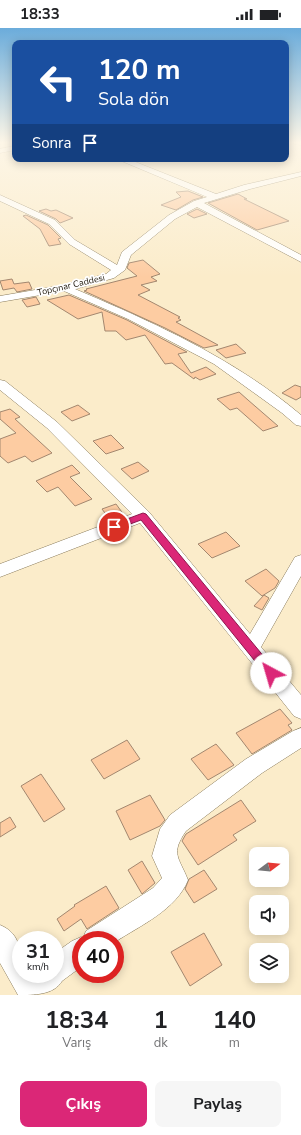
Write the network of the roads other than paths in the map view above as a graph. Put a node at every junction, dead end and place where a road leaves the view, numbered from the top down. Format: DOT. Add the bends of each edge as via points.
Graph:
graph roads {
  1 [pos="191,187"];
  2 [pos="248,187"];
  3 [pos="213,196"];
  4 [pos="0,198"];
  5 [pos="197,203"];
  6 [pos="301,260"];
  7 [pos="118,270"];
  8 [pos="65,288"];
  9 [pos="0,299"];
  10 [pos="0,384"];
  11 [pos="301,422"];
  12 [pos="143,516"];
  13 [pos="301,561"];
  14 [pos="0,571"];
  15 [pos="252,648"];
  16 [pos="301,710"];
  17 [pos="301,737"];
  18 [pos="109,931"];
  19 [pos="0,938"];
  20 [pos="72,957"];
  21 [pos="64,963"];
  22 [pos="42,983"];
  23 [pos="32,993"];
  1 -- 3 [label="street"];
  2 -- 3 [label="street, Topçınar Caddesi"];
  3 -- 5 [label="street, Topçınar Caddesi"];
  4 -- 7 [label="street" via="52,222 72,242"];
  5 -- 6 [label="street"];
  5 -- 7 [label="street, Topçınar Caddesi" via="172,217 126,254 122,268"];
  7 -- 8 [label="street, Topçınar Caddesi" via="110,276"];
  8 -- 9 [label="street, Topçınar Caddesi"];
  8 -- 11 [label="street" via="132,317 218,361"];
  10 -- 12 [label="street" via="52,425"];
  12 -- 14 [label="street"];
  12 -- 15 [label="street"];
  13 -- 15 [label="street"];
  15 -- 16 [label="street"];
  17 -- 18 [label="street" via="254,766 178,824 168,837 164,856 176,880 162,897"];
  19 -- 23 [label="street"];
  20 -- 21 [label="street"];
  22 -- 23 [label="street"];
}
